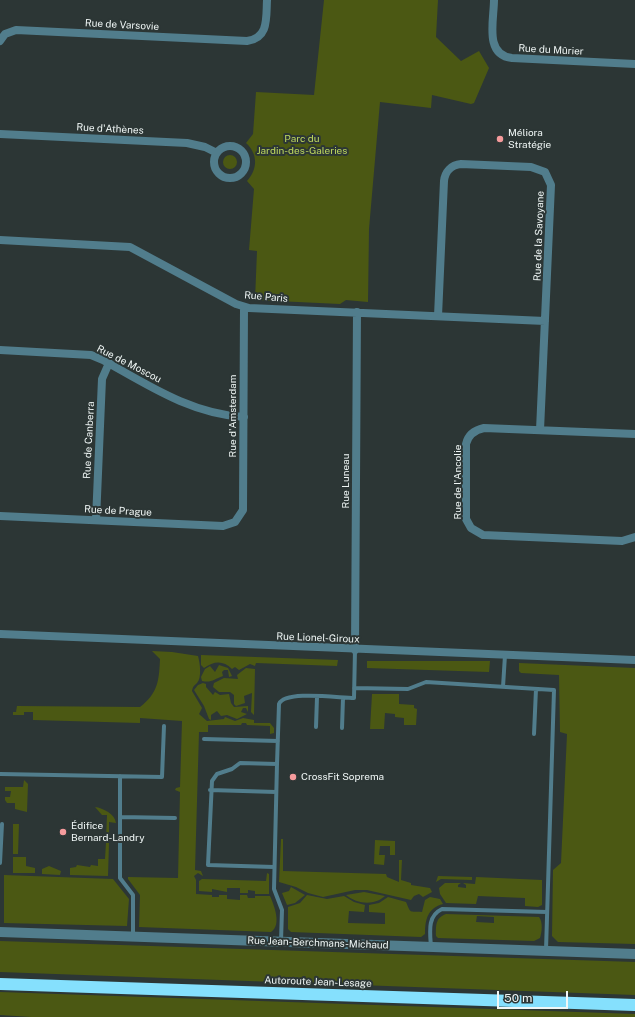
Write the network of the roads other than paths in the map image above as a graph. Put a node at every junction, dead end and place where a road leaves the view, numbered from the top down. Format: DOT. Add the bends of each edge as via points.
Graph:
graph roads {
  1 [pos="267,0"];
  2 [pos="494,0"];
  3 [pos="0,41"];
  4 [pos="635,64"];
  5 [pos="0,134"];
  6 [pos="217,154"];
  7 [pos="0,240"];
  8 [pos="244,307"];
  9 [pos="357,312"];
  10 [pos="438,316"];
  11 [pos="545,321"];
  12 [pos="0,350"];
  13 [pos="109,363"];
  14 [pos="244,417"];
  15 [pos="540,430"];
  16 [pos="635,434"];
  17 [pos="0,516"];
  18 [pos="96,520"];
  19 [pos="235,522"];
  20 [pos="635,537"];
  21 [pos="0,634"];
  22 [pos="355,650"];
  23 [pos="505,655"];
  24 [pos="635,660"];
  25 [pos="503,687"];
  26 [pos="354,688"];
  27 [pos="536,689"];
  28 [pos="316,696"];
  29 [pos="343,698"];
  30 [pos="164,726"];
  31 [pos="316,727"];
  32 [pos="342,728"];
  33 [pos="534,734"];
  34 [pos="204,739"];
  35 [pos="278,740"];
  36 [pos="277,764"];
  37 [pos="0,774"];
  38 [pos="120,776"];
  39 [pos="210,790"];
  40 [pos="276,792"];
  41 [pos="121,817"];
  42 [pos="174,818"];
  43 [pos="2,824"];
  44 [pos="0,863"];
  45 [pos="274,867"];
  46 [pos="547,912"];
  47 [pos="0,932"];
  48 [pos="133,936"];
  49 [pos="281,941"];
  50 [pos="431,946"];
  51 [pos="546,951"];
  52 [pos="635,954"];
  53 [pos="0,984"];
  54 [pos="635,1005"];
  1 -- 3 [label="street, Rue de Varsovie" via="265,30 258,38 247,41 16,30 5,34"];
  2 -- 4 [label="street, Rue du Mûrier" via="493,43 497,51 504,56"];
  5 -- 6 [label="street, Rue d'Athènes" via="187,143"];
  7 -- 8 [label="street, Rue Paris" via="130,247"];
  8 -- 9 [label="street, Rue Paris"];
  8 -- 14 [label="street, Rue d'Amsterdam"];
  9 -- 10 [label="street, Rue Paris"];
  9 -- 22 [label="street, Rue Luneau"];
  10 -- 11 [label="street, Rue Paris"];
  10 -- 11 [label="street, Rue de la Savoyane" via="445,177 452,166 461,164 531,167 541,170 548,176 551,185"];
  11 -- 15 [label="street, Rue de la Savoyane"];
  12 -- 13 [label="street, Rue de Moscou" via="85,354"];
  13 -- 14 [label="street, Rue de Moscou" via="182,404 219,414"];
  13 -- 18 [label="street, Rue de Canberra" via="102,379"];
  14 -- 19 [label="street, Rue d'Amsterdam" via="243,510"];
  15 -- 16 [label="street, Rue de l'Ancolie"];
  15 -- 20 [label="street, Rue de l'Ancolie" via="484,428 469,436 466,444 466,514 471,528 483,535 622,541"];
  17 -- 18 [label="street, Rue de Prague"];
  18 -- 19 [label="street, Rue de Prague" via="223,526"];
  21 -- 22 [label="street, Rue Lionel-Giroux"];
  22 -- 23 [label="street, Rue Lionel-Giroux"];
  22 -- 26 [label="lane"];
  23 -- 24 [label="street, Rue Lionel-Giroux"];
  23 -- 25 [label="lane"];
  25 -- 26 [label="lane" via="426,682 408,689"];
  25 -- 27 [label="lane"];
  26 -- 29 [label="lane" via="354,698"];
  27 -- 33 [label="lane"];
  27 -- 46 [label="lane" via="554,690"];
  28 -- 29 [label="lane"];
  28 -- 31 [label="lane"];
  28 -- 35 [label="lane" via="291,696 280,702"];
  29 -- 32 [label="lane"];
  30 -- 38 [label="lane" via="162,777"];
  34 -- 35 [label="lane"];
  35 -- 36 [label="lane"];
  36 -- 39 [label="lane" via="240,763 214,777"];
  36 -- 40 [label="lane"];
  37 -- 38 [label="lane"];
  38 -- 41 [label="lane"];
  39 -- 40 [label="lane"];
  39 -- 45 [label="lane" via="208,865"];
  40 -- 45 [label="lane"];
  41 -- 42 [label="lane"];
  41 -- 48 [label="lane" via="120,878 133,895"];
  43 -- 44 [label="lane"];
  45 -- 49 [label="lane" via="274,890 282,910"];
  46 -- 50 [label="lane" via="442,909 432,919"];
  46 -- 51 [label="lane"];
  47 -- 48 [label="street, Rue Jean-Berchmans-Michaud"];
  48 -- 49 [label="street, Rue Jean-Berchmans-Michaud"];
  49 -- 50 [label="street, Rue Jean-Berchmans-Michaud"];
  50 -- 51 [label="street, Rue Jean-Berchmans-Michaud"];
  51 -- 52 [label="street, Rue Jean-Berchmans-Michaud"];
  53 -- 54 [label="highway, Autoroute Jean-Lesage"];
}
